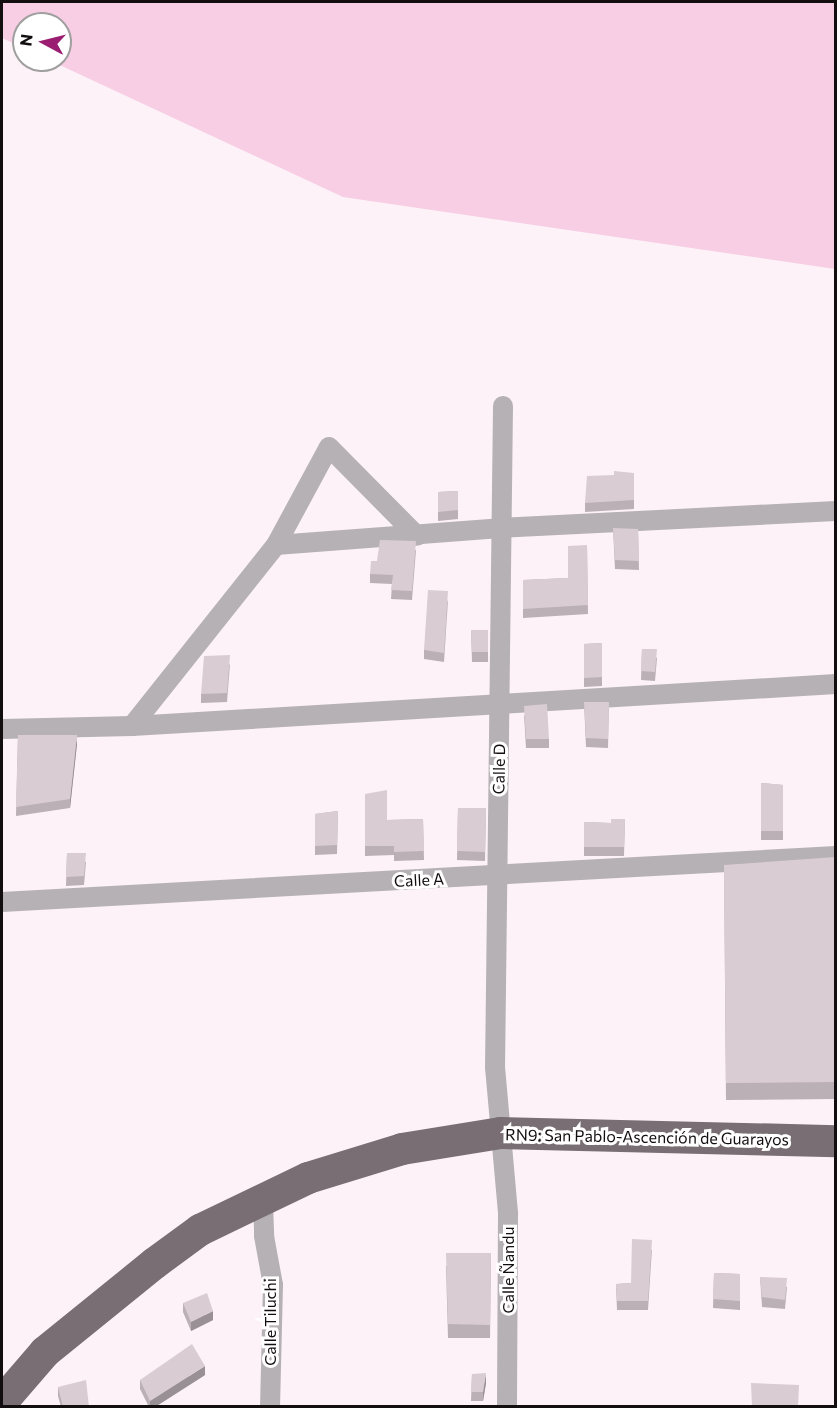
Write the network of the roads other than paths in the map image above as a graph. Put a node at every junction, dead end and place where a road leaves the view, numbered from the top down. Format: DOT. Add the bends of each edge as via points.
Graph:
graph roads {
  1 [pos="503,406"];
  2 [pos="836,512"];
  3 [pos="500,528"];
  4 [pos="417,536"];
  5 [pos="276,546"];
  6 [pos="836,684"];
  7 [pos="500,706"];
  8 [pos="132,726"];
  9 [pos="2,729"];
  10 [pos="836,856"];
  11 [pos="498,876"];
  12 [pos="2,903"];
  13 [pos="501,1133"];
  14 [pos="836,1141"];
  15 [pos="263,1202"];
  16 [pos="2,1402"];
  17 [pos="270,1407"];
  18 [pos="507,1407"];
  1 -- 3 [label="street, Calle D"];
  2 -- 3 [label="street"];
  3 -- 4 [label="street"];
  3 -- 7 [label="street, Calle D"];
  4 -- 5 [label="street"];
  4 -- 5 [label="street" via="328,447"];
  5 -- 8 [label="street"];
  6 -- 7 [label="street"];
  7 -- 8 [label="street"];
  7 -- 11 [label="street, Calle D"];
  8 -- 9 [label="street"];
  10 -- 11 [label="street, Calle A"];
  11 -- 12 [label="street, Calle A"];
  11 -- 13 [label="street, Calle D" via="495,1067"];
  13 -- 14 [label="highway, RN9: San Pablo-Ascención de Guarayos"];
  13 -- 15 [label="highway, RN9: San Pablo-Ascención de Guarayos" via="402,1149 308,1178"];
  13 -- 18 [label="street, Calle Ñandu" via="508,1214"];
  15 -- 16 [label="highway, RN9: San Pablo-Ascención de Guarayos" via="200,1230 125,1285 45,1352"];
  15 -- 17 [label="street, Calle Tiluchi" via="264,1236 273,1285"];
}
